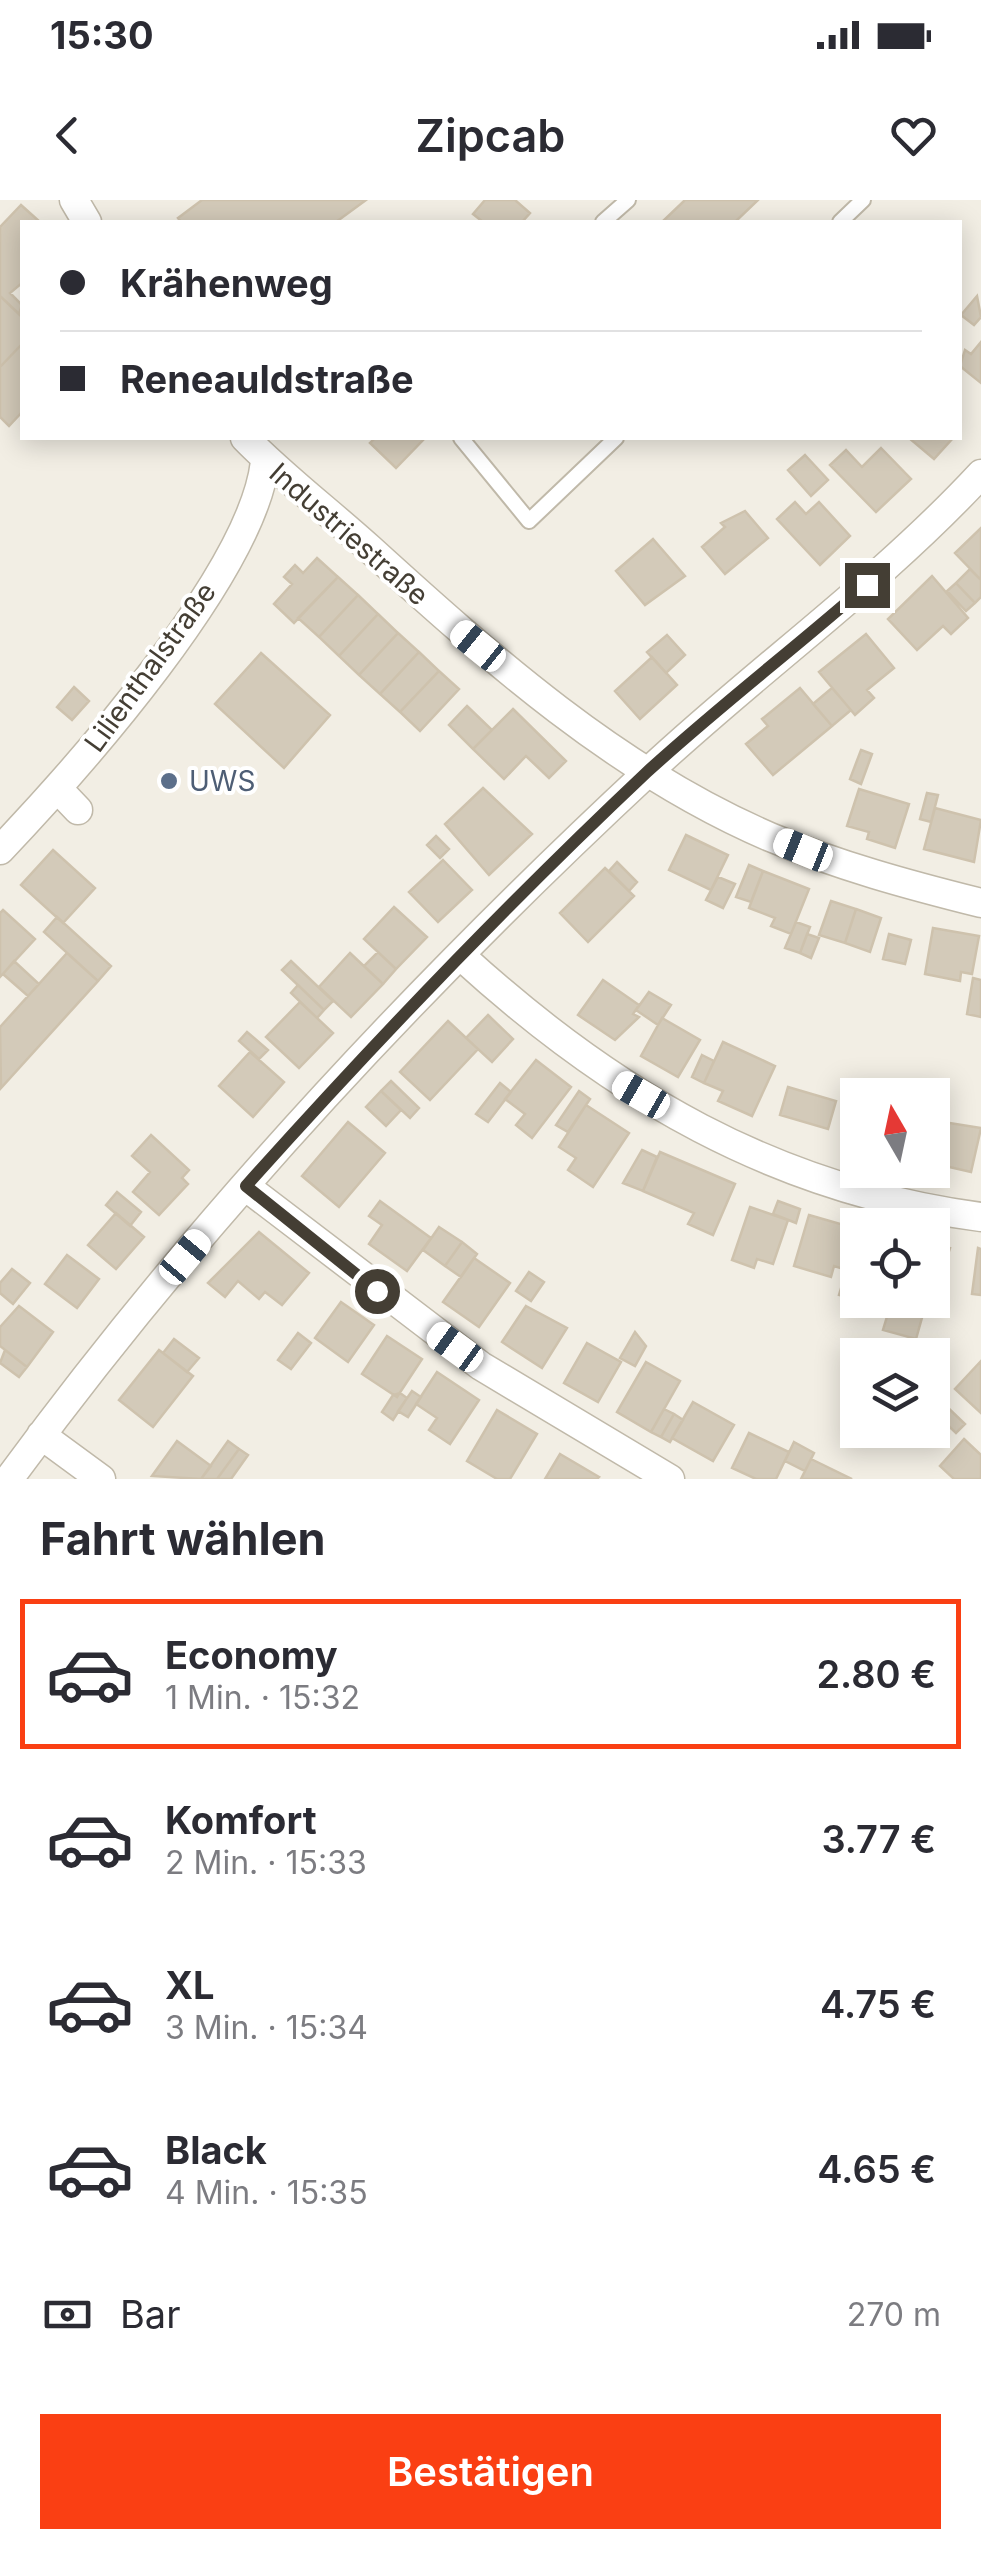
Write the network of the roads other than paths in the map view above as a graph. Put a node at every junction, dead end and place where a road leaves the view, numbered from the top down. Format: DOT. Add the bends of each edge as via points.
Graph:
graph roads {
  1 [pos="628,200"];
  2 [pos="863,200"];
  3 [pos="605,220"];
  4 [pos="842,220"];
  5 [pos="248,440"];
  6 [pos="463,440"];
  7 [pos="614,440"];
  8 [pos="265,462"];
  9 [pos="981,474"];
  10 [pos="649,771"];
  11 [pos="58,789"];
  12 [pos="78,810"];
  13 [pos="0,850"];
  14 [pos="981,903"];
  15 [pos="461,956"];
  16 [pos="246,1186"];
  17 [pos="981,1217"];
  18 [pos="41,1434"];
  19 [pos="9,1479"];
  20 [pos="101,1479"];
  21 [pos="670,1479"];
  1 -- 3 [label="lane"];
  2 -- 4 [label="lane"];
  5 -- 8 [label="street, Industriestraße"];
  6 -- 7 [label="lane" via="529,521"];
  8 -- 10 [label="street, Industriestraße" via="549,704"];
  8 -- 11 [label="street, Lilienthalstraße" via="251,507 196,608"];
  9 -- 10 [label="street" via="896,560"];
  10 -- 14 [label="street, Industriestraße" via="712,809 820,857"];
  10 -- 15 [label="street"];
  11 -- 12 [label="street"];
  11 -- 13 [label="street, Lilienthalstraße"];
  15 -- 16 [label="street"];
  15 -- 17 [label="street" via="553,1038 704,1130 830,1184"];
  16 -- 18 [label="street"];
  16 -- 21 [label="street" via="481,1366"];
  18 -- 19 [label="street"];
  18 -- 20 [label="street"];
}
